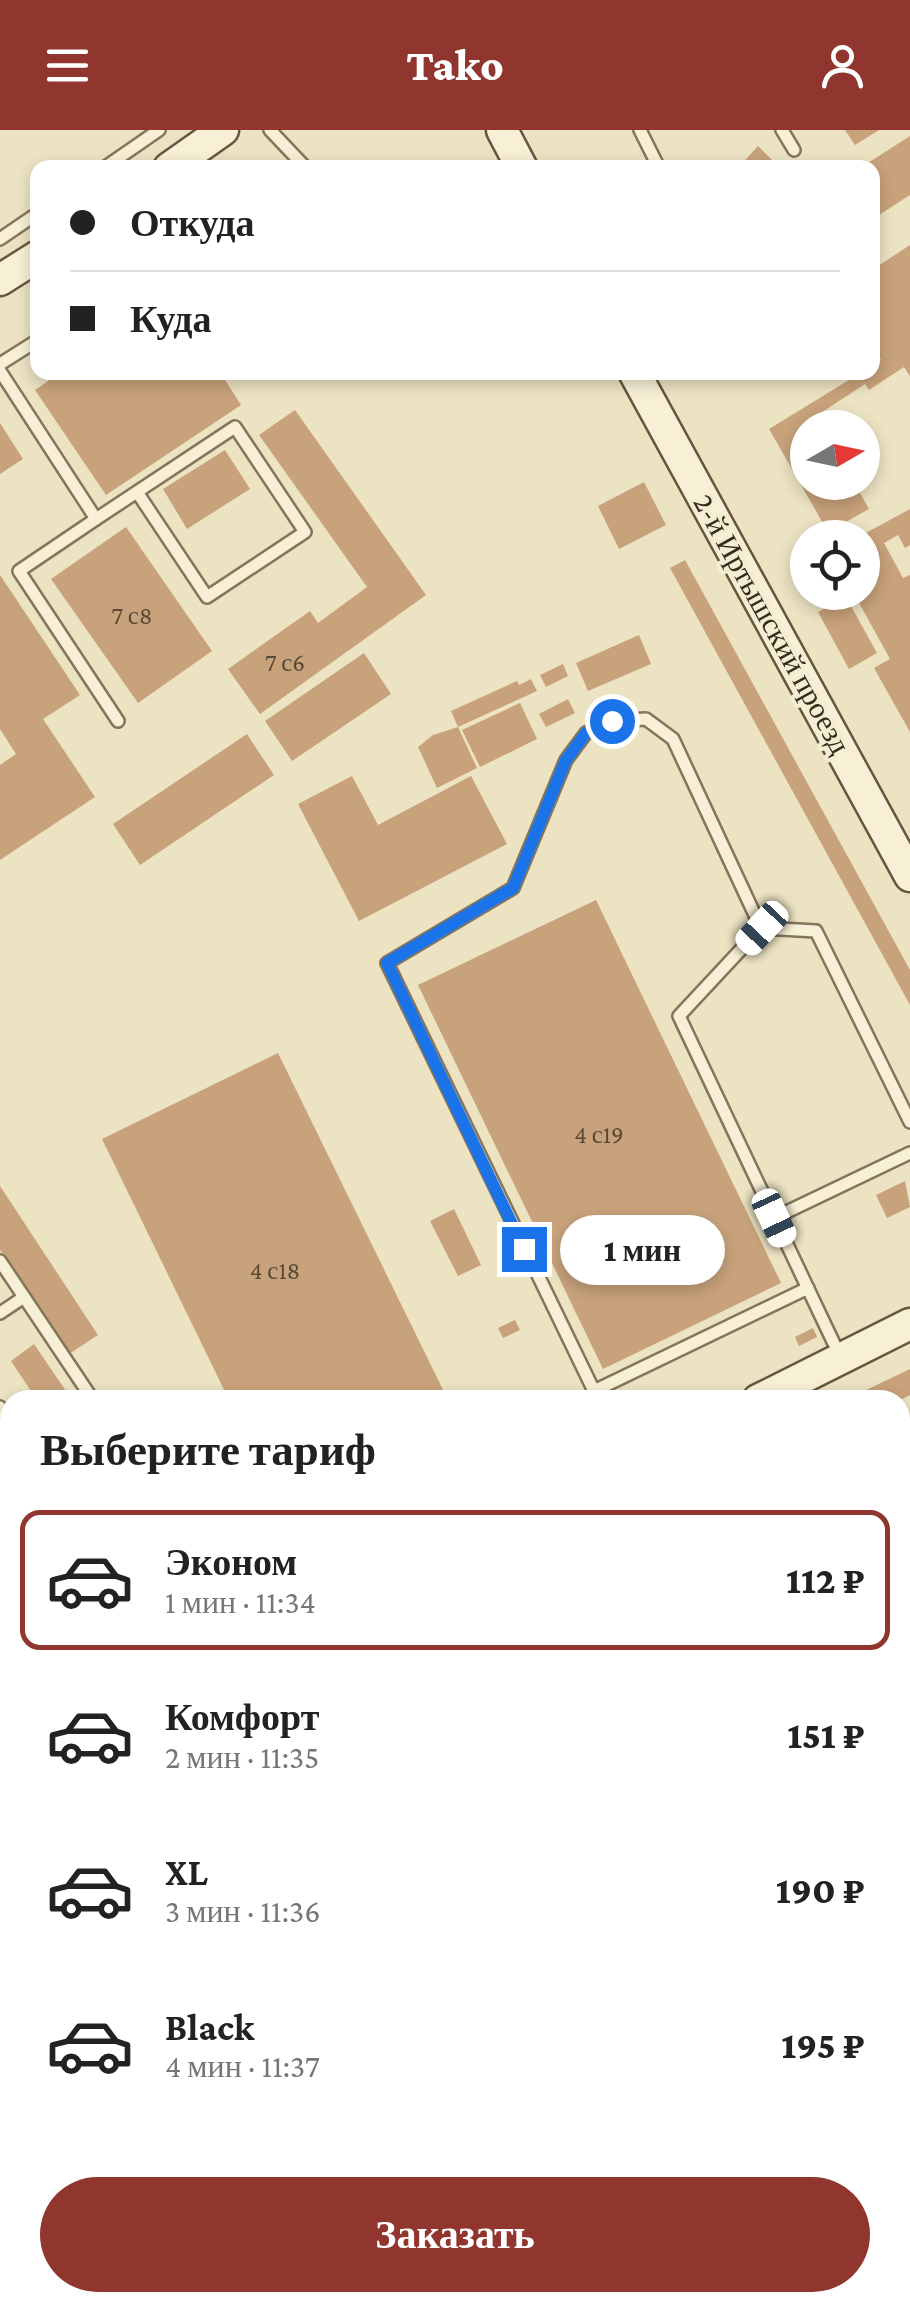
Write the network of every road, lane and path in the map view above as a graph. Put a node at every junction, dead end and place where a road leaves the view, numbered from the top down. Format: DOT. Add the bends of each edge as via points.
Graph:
graph roads {
  1 [pos="159,130"];
  2 [pos="223,130"];
  3 [pos="270,130"];
  4 [pos="502,130"];
  5 [pos="640,130"];
  6 [pos="782,130"];
  7 [pos="794,150"];
  8 [pos="116,160"];
  9 [pos="186,160"];
  10 [pos="298,160"];
  11 [pos="518,160"];
  12 [pos="655,160"];
  13 [pos="30,218"];
  14 [pos="0,238"];
  15 [pos="30,261"];
  16 [pos="0,280"];
  17 [pos="30,346"];
  18 [pos="0,367"];
  19 [pos="638,380"];
  20 [pos="138,492"];
  21 [pos="96,519"];
  22 [pos="118,721"];
  23 [pos="910,876"];
  24 [pos="762,928"];
  25 [pos="910,1122"];
  26 [pos="910,1153"];
  27 [pos="774,1218"];
  28 [pos="0,1261"];
  29 [pos="808,1288"];
  30 [pos="24,1297"];
  31 [pos="0,1313"];
  32 [pos="909,1328"];
  33 [pos="841,1358"];
  34 [pos="86,1390"];
  35 [pos="593,1390"];
  36 [pos="598,1390"];
  37 [pos="778,1390"];
  1 -- 8 [label="lane"];
  2 -- 9 [label="main road"];
  3 -- 10 [label="lane"];
  4 -- 11 [label="main road"];
  5 -- 12 [label="lane"];
  6 -- 7 [label="lane"];
  13 -- 14 [label="lane"];
  15 -- 16 [label="main road"];
  17 -- 18 [label="lane"];
  18 -- 21 [label="lane"];
  19 -- 23 [label="main road, 2-й Иртышский проезд"];
  20 -- 20 [label="lane" via="235,427 305,532 207,597"];
  20 -- 21 [label="lane"];
  21 -- 22 [label="lane" via="19,571"];
  24 -- 25 [label="lane" via="816,931"];
  24 -- 27 [label="lane" via="679,1016"];
  24 -- 35 [label="lane" via="673,739 646,719 612,721 586,733 566,760 513,888 387,963"];
  26 -- 27 [label="lane"];
  27 -- 29 [label="lane"];
  28 -- 30 [label="lane"];
  29 -- 33 [label="lane"];
  29 -- 36 [label="lane"];
  30 -- 31 [label="lane"];
  30 -- 34 [label="lane"];
  32 -- 33 [label="main road"];
  33 -- 37 [label="main road"];
}
